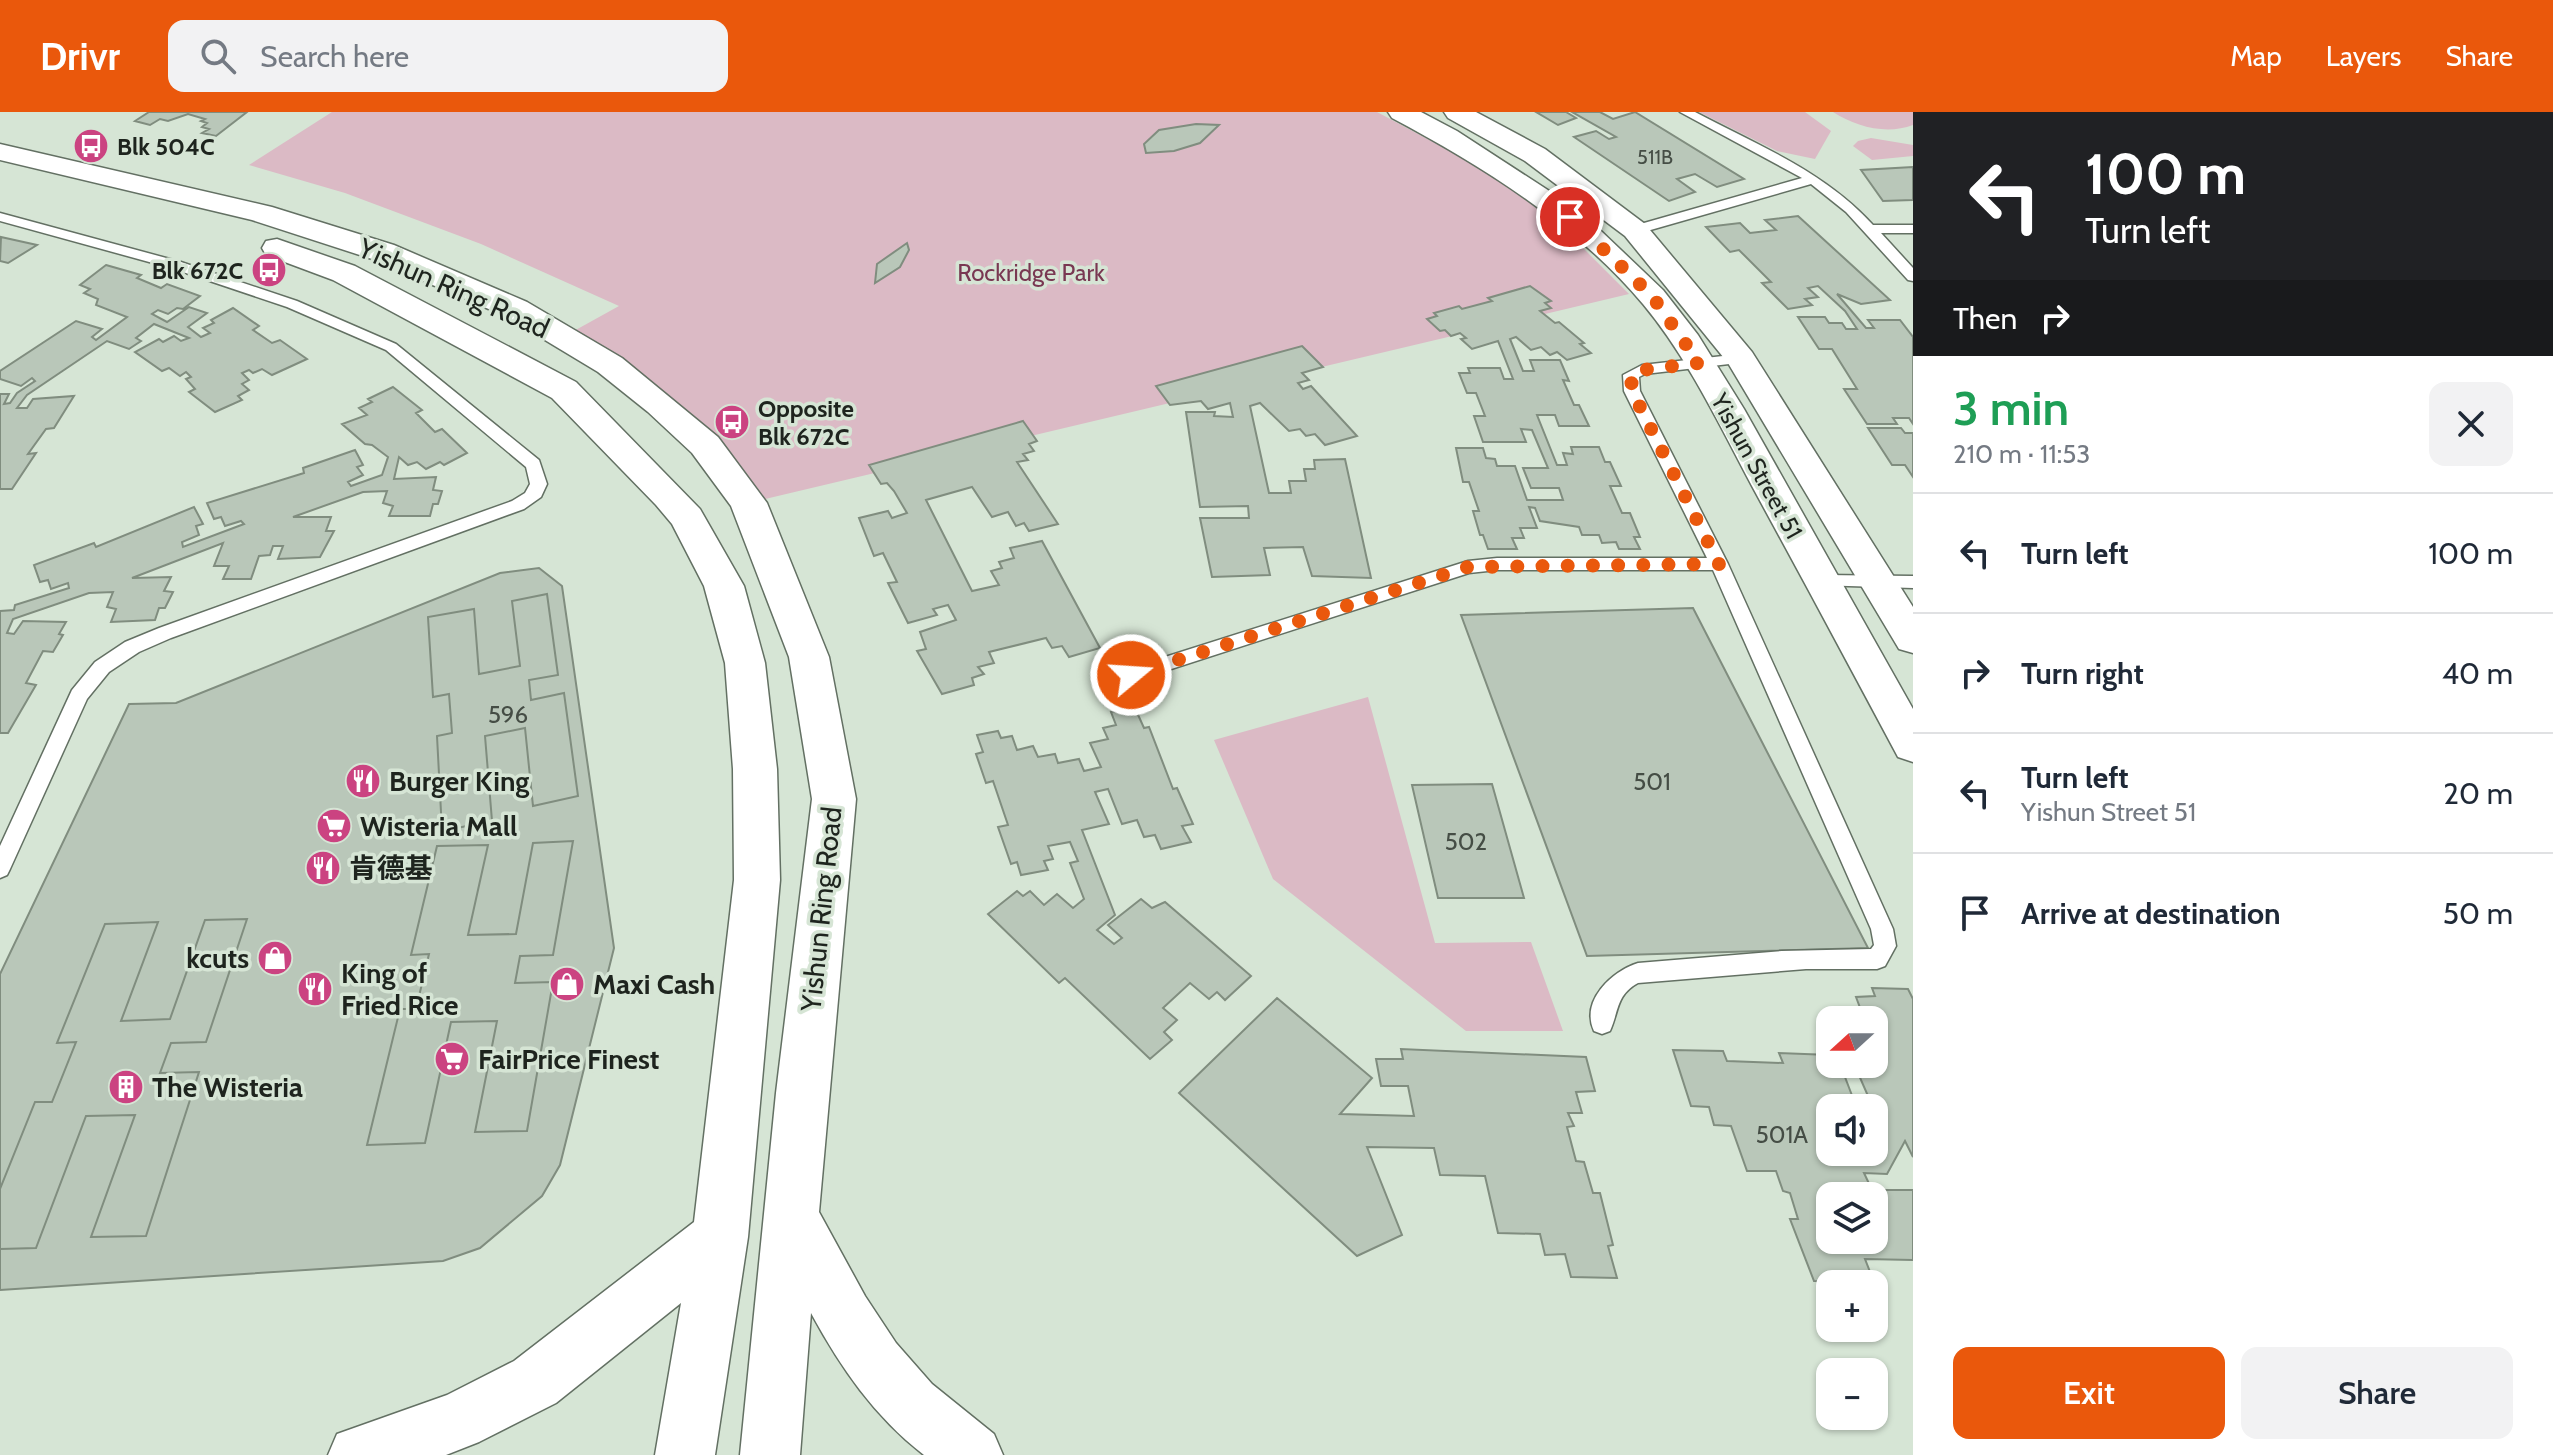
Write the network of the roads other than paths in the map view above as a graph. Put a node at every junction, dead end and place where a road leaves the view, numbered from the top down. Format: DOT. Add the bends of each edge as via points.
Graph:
graph roads {
  1 [pos="1401,112"];
  2 [pos="1457,112"];
  3 [pos="1686,112"];
  4 [pos="0,152"];
  5 [pos="0,177"];
  6 [pos="1813,179"];
  7 [pos="0,217"];
  8 [pos="1871,229"];
  9 [pos="1913,229"];
  10 [pos="1635,230"];
  11 [pos="1913,277"];
  12 [pos="1741,359"];
  13 [pos="1699,363"];
  14 [pos="1719,564"];
  15 [pos="1822,581"];
  16 [pos="1896,582"];
  17 [pos="1913,639"];
  18 [pos="1131,675"];
  19 [pos="1913,746"];
  20 [pos="0,869"];
  21 [pos="1602,1024"];
  22 [pos="792,1218"];
  23 [pos="720,1237"];
  24 [pos="358,1455"];
  25 [pos="685,1455"];
  26 [pos="770,1455"];
  27 [pos="973,1455"];
  1 -- 13 [label="street, Yishun Street 51" via="1570,217 1652,296"];
  2 -- 10 [label="street, Yishun Street 51" via="1535,155"];
  3 -- 6 [label="lane"];
  4 -- 22 [label="main road, Yishun Ring Road" via="261,213 412,264 516,309 610,365 705,445 748,503 794,613 809,657 834,799"];
  5 -- 23 [label="main road, Yishun Ring Road" via="225,228 344,273 564,390 687,518 724,586 732,613 745,663 755,769 757,880"];
  6 -- 8 [label="lane"];
  6 -- 10 [label="lane"];
  7 -- 20 [label="lane" via="277,299 391,347 533,464 540,488 518,505 165,633 102,667 79,695"];
  8 -- 9 [label="lane"];
  8 -- 11 [label="lane"];
  10 -- 12 [label="street, Yishun Street 51"];
  12 -- 13 [label="lane"];
  12 -- 16 [label="street, Yishun Street 51"];
  13 -- 14 [label="lane" via="1642,370 1631,375 1632,391"];
  13 -- 15 [label="street, Yishun Street 51"];
  14 -- 18 [label="lane" via="1468,567"];
  14 -- 21 [label="lane" via="1882,929 1885,946 1877,959 1747,963 1632,975 1607,1000"];
  15 -- 16 [label="lane"];
  15 -- 19 [label="street, Yishun Street 51"];
  16 -- 17 [label="street, Yishun Street 51"];
  22 -- 26 [label="main road, Yishun Ring Road"];
  22 -- 27 [label="main road" via="848,1321 887,1376 909,1403"];
  23 -- 24 [label="main road" via="535,1382 458,1421"];
  23 -- 25 [label="main road, Yishun Ring Road"];
}
